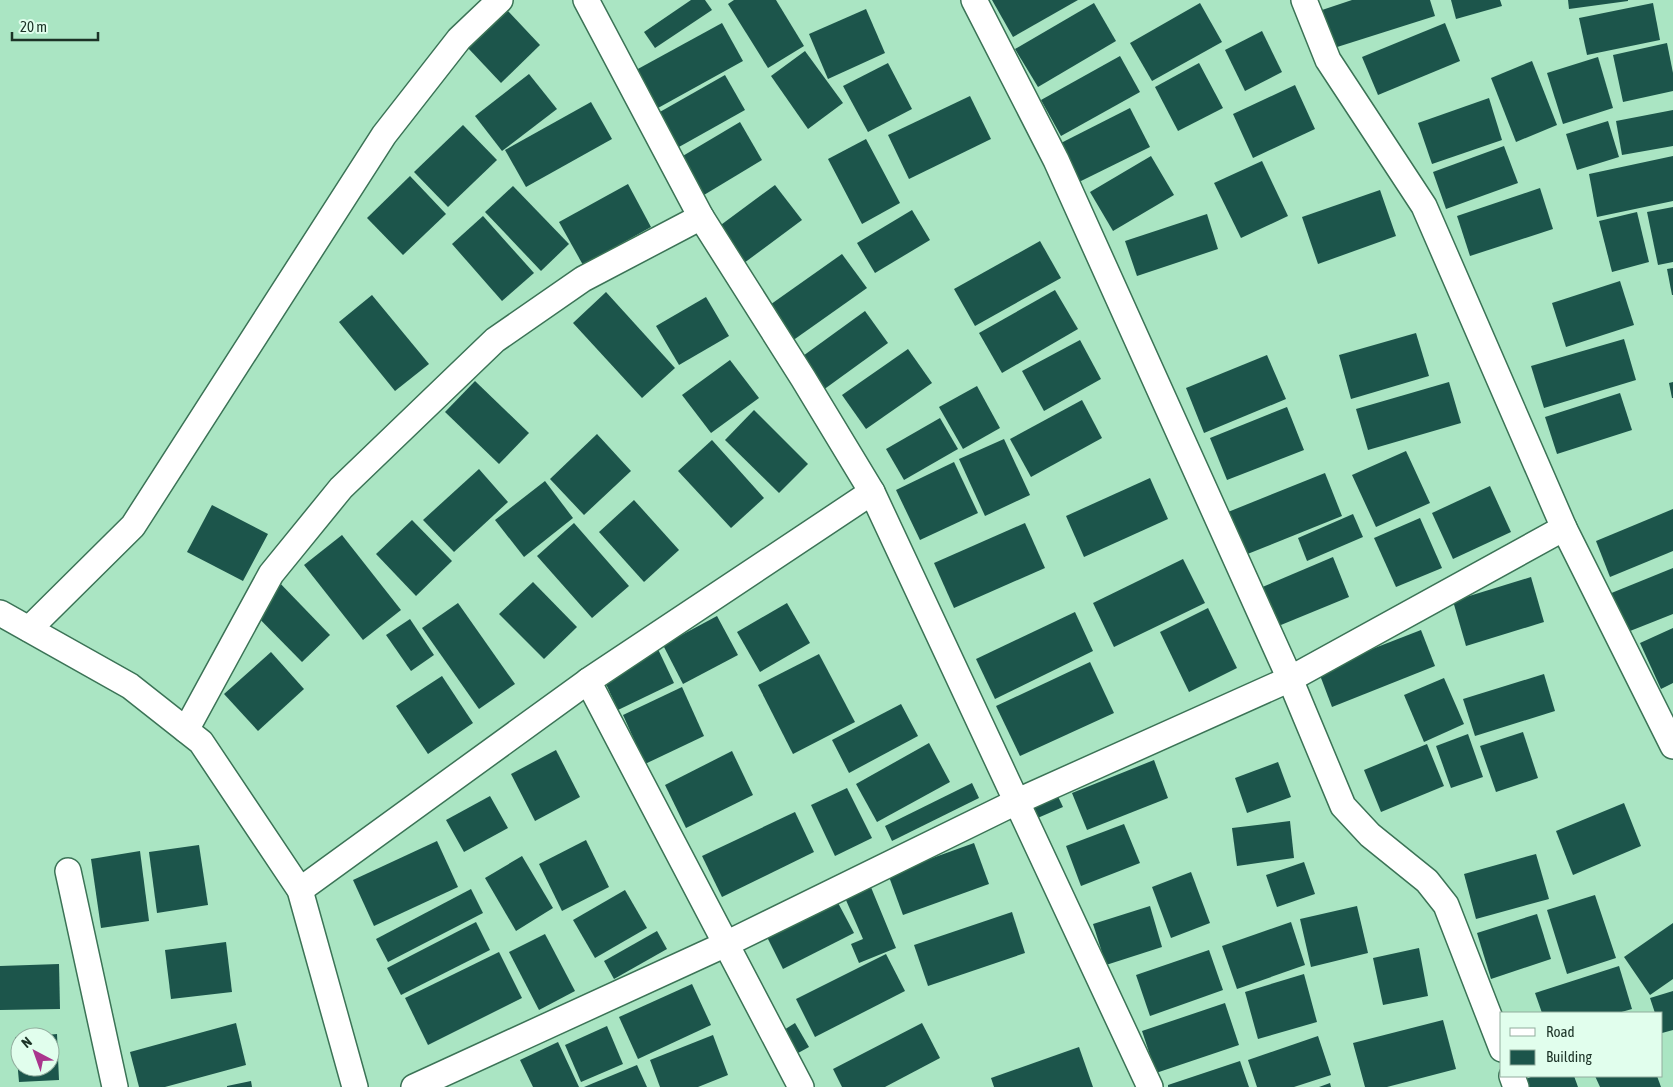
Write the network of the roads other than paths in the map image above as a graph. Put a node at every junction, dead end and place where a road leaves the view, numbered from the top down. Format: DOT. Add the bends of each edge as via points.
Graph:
graph roads {
  1 [pos="500,0"];
  2 [pos="586,0"];
  3 [pos="974,0"];
  4 [pos="1304,0"];
  5 [pos="701,217"];
  6 [pos="872,492"];
  7 [pos="1564,528"];
  8 [pos="0,613"];
  9 [pos="29,629"];
  10 [pos="1290,679"];
  11 [pos="588,681"];
  12 [pos="186,730"];
  13 [pos="1673,746"];
  14 [pos="1018,801"];
  15 [pos="68,871"];
  16 [pos="300,890"];
  17 [pos="726,944"];
  18 [pos="1500,1044"];
  19 [pos="115,1087"];
  20 [pos="355,1087"];
  21 [pos="414,1087"];
  22 [pos="801,1087"];
  23 [pos="1150,1087"];
  1 -- 9 [label="street" via="459,39 384,135 134,526"];
  2 -- 5 [label="street"];
  3 -- 10 [label="street" via="1056,160"];
  4 -- 7 [label="street" via="1328,60 1424,206"];
  5 -- 6 [label="street"];
  5 -- 12 [label="street" via="583,279 495,340 341,488 271,574"];
  6 -- 11 [label="street"];
  6 -- 14 [label="street"];
  7 -- 10 [label="street"];
  7 -- 13 [label="street"];
  8 -- 9 [label="street"];
  9 -- 12 [label="street" via="130,686"];
  10 -- 14 [label="street"];
  10 -- 18 [label="street" via="1343,806 1370,835 1427,881 1446,905"];
  11 -- 16 [label="street"];
  11 -- 17 [label="street"];
  12 -- 16 [label="street" via="201,742"];
  14 -- 17 [label="street"];
  14 -- 23 [label="street"];
  15 -- 19 [label="street"];
  16 -- 20 [label="street"];
  17 -- 21 [label="street"];
  17 -- 22 [label="street"];
}
